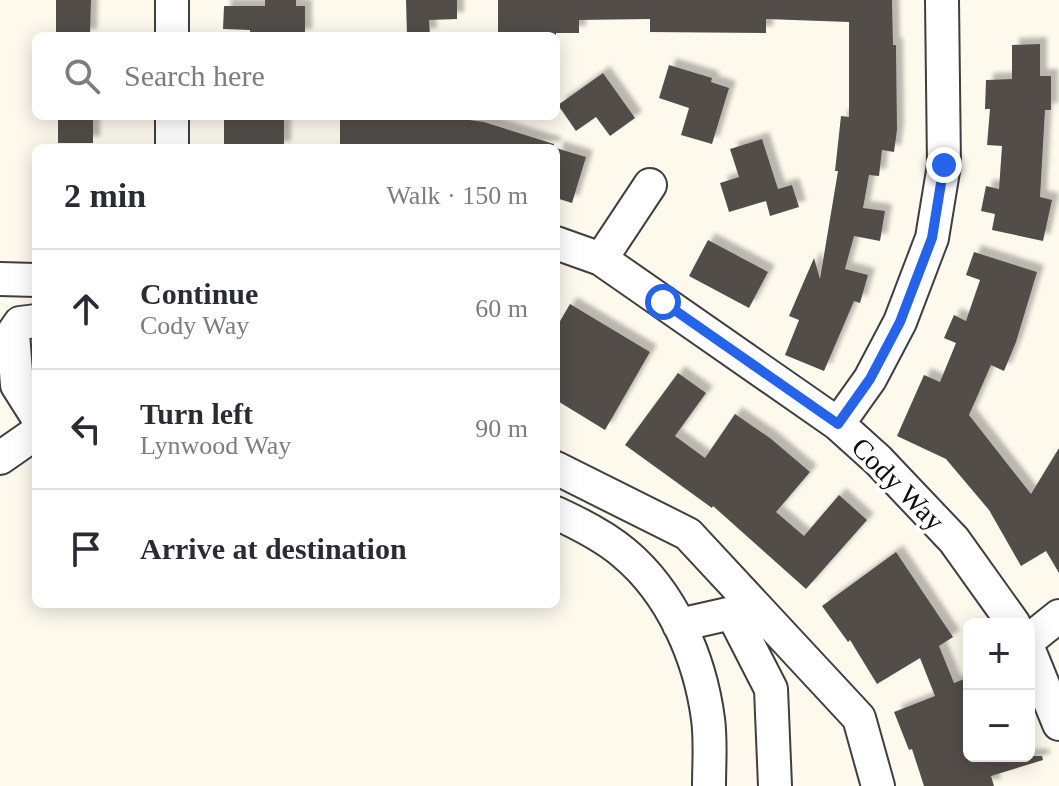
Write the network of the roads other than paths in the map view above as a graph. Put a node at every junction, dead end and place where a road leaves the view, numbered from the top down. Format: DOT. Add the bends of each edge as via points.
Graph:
graph roads {
  1 [pos="172,0"];
  2 [pos="942,0"];
  3 [pos="172,32"];
  4 [pos="172,120"];
  5 [pos="172,144"];
  6 [pos="650,185"];
  7 [pos="560,244"];
  8 [pos="601,259"];
  9 [pos="0,279"];
  10 [pos="32,280"];
  11 [pos="32,322"];
  12 [pos="32,409"];
  13 [pos="838,424"];
  14 [pos="32,436"];
  15 [pos="0,458"];
  16 [pos="560,470"];
  17 [pos="560,515"];
  18 [pos="1059,616"];
  19 [pos="1010,618"];
  20 [pos="679,625"];
  21 [pos="1035,635"];
  22 [pos="1035,665"];
  23 [pos="1059,724"];
  24 [pos="709,786"];
  25 [pos="775,786"];
  26 [pos="878,786"];
  1 -- 3 [label="street"];
  2 -- 13 [label="street" via="944,165 932,238 900,322"];
  4 -- 5 [label="street"];
  6 -- 8 [label="street"];
  7 -- 8 [label="street, Cody Way"];
  8 -- 13 [label="street, Cody Way"];
  9 -- 10 [label="street"];
  11 -- 12 [label="street" via="20,323 13,333 17,385"];
  13 -- 19 [label="street, Cody Way" via="954,540"];
  14 -- 15 [label="street"];
  16 -- 26 [label="street" via="688,534 859,718"];
  17 -- 20 [label="street" via="626,554"];
  18 -- 21 [label="street"];
  20 -- 24 [label="street" via="708,719"];
  20 -- 25 [label="street" via="732,613 771,689"];
  22 -- 23 [label="street"];
}
